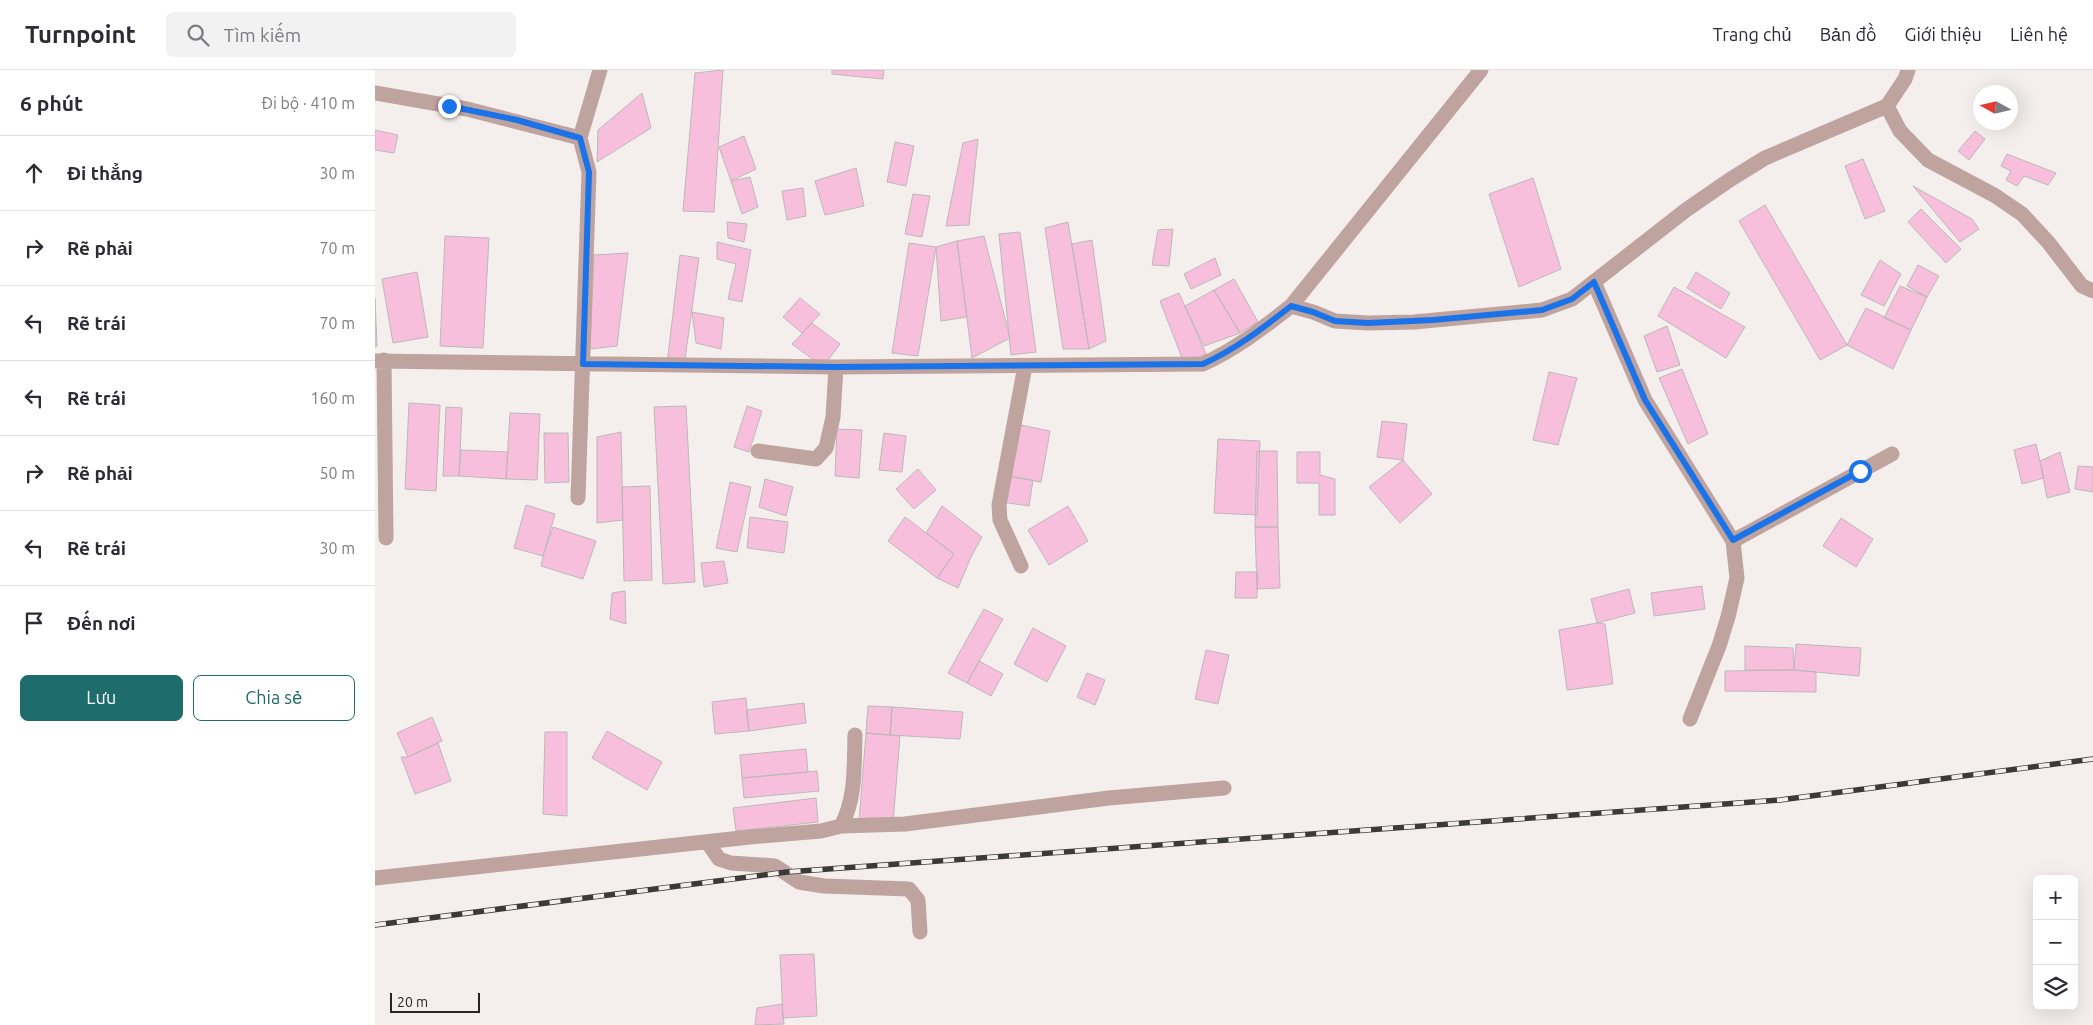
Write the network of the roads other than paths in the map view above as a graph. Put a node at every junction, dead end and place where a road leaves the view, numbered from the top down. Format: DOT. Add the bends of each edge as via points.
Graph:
graph roads {
  1 [pos="600,70"];
  2 [pos="1481,70"];
  3 [pos="1908,70"];
  4 [pos="375,93"];
  5 [pos="1887,106"];
  6 [pos="580,138"];
  7 [pos="1594,282"];
  8 [pos="2093,292"];
  9 [pos="1291,306"];
  10 [pos="379,361"];
  11 [pos="583,364"];
  12 [pos="1025,366"];
  13 [pos="836,367"];
  14 [pos="758,451"];
  15 [pos="1892,454"];
  16 [pos="577,498"];
  17 [pos="386,538"];
  18 [pos="1733,540"];
  19 [pos="1021,566"];
  20 [pos="1690,719"];
  21 [pos="855,736"];
  22 [pos="1224,788"];
  23 [pos="841,826"];
  24 [pos="708,843"];
  25 [pos="375,878"];
  26 [pos="920,932"];
  1 -- 6 [label="street"];
  2 -- 9 [label="street"];
  3 -- 5 [label="street"];
  4 -- 6 [label="street" via="475,111"];
  5 -- 7 [label="street" via="1765,158 1731,178"];
  5 -- 8 [label="street" via="1900,132 1928,160 1994,195 2022,214 2049,242 2082,286"];
  6 -- 11 [label="street" via="589,172"];
  7 -- 9 [label="street" via="1572,299 1542,310 1443,319 1368,323 1335,321"];
  7 -- 18 [label="street" via="1645,400"];
  9 -- 12 [label="street" via="1260,331 1203,364"];
  10 -- 11 [label="street"];
  10 -- 17 [label="street"];
  11 -- 13 [label="street"];
  11 -- 16 [label="street"];
  12 -- 13 [label="street"];
  12 -- 19 [label="street" via="999,505 1000,520"];
  13 -- 14 [label="street" via="833,417 826,448 816,459"];
  15 -- 18 [label="street"];
  18 -- 20 [label="street" via="1737,578 1728,617"];
  21 -- 23 [label="street" via="853,788 848,813"];
  22 -- 23 [label="street" via="1109,798 905,824"];
  23 -- 24 [label="street"];
  24 -- 25 [label="street"];
  24 -- 26 [label="street" via="719,859 775,866 799,882 909,889 918,900"];
}
